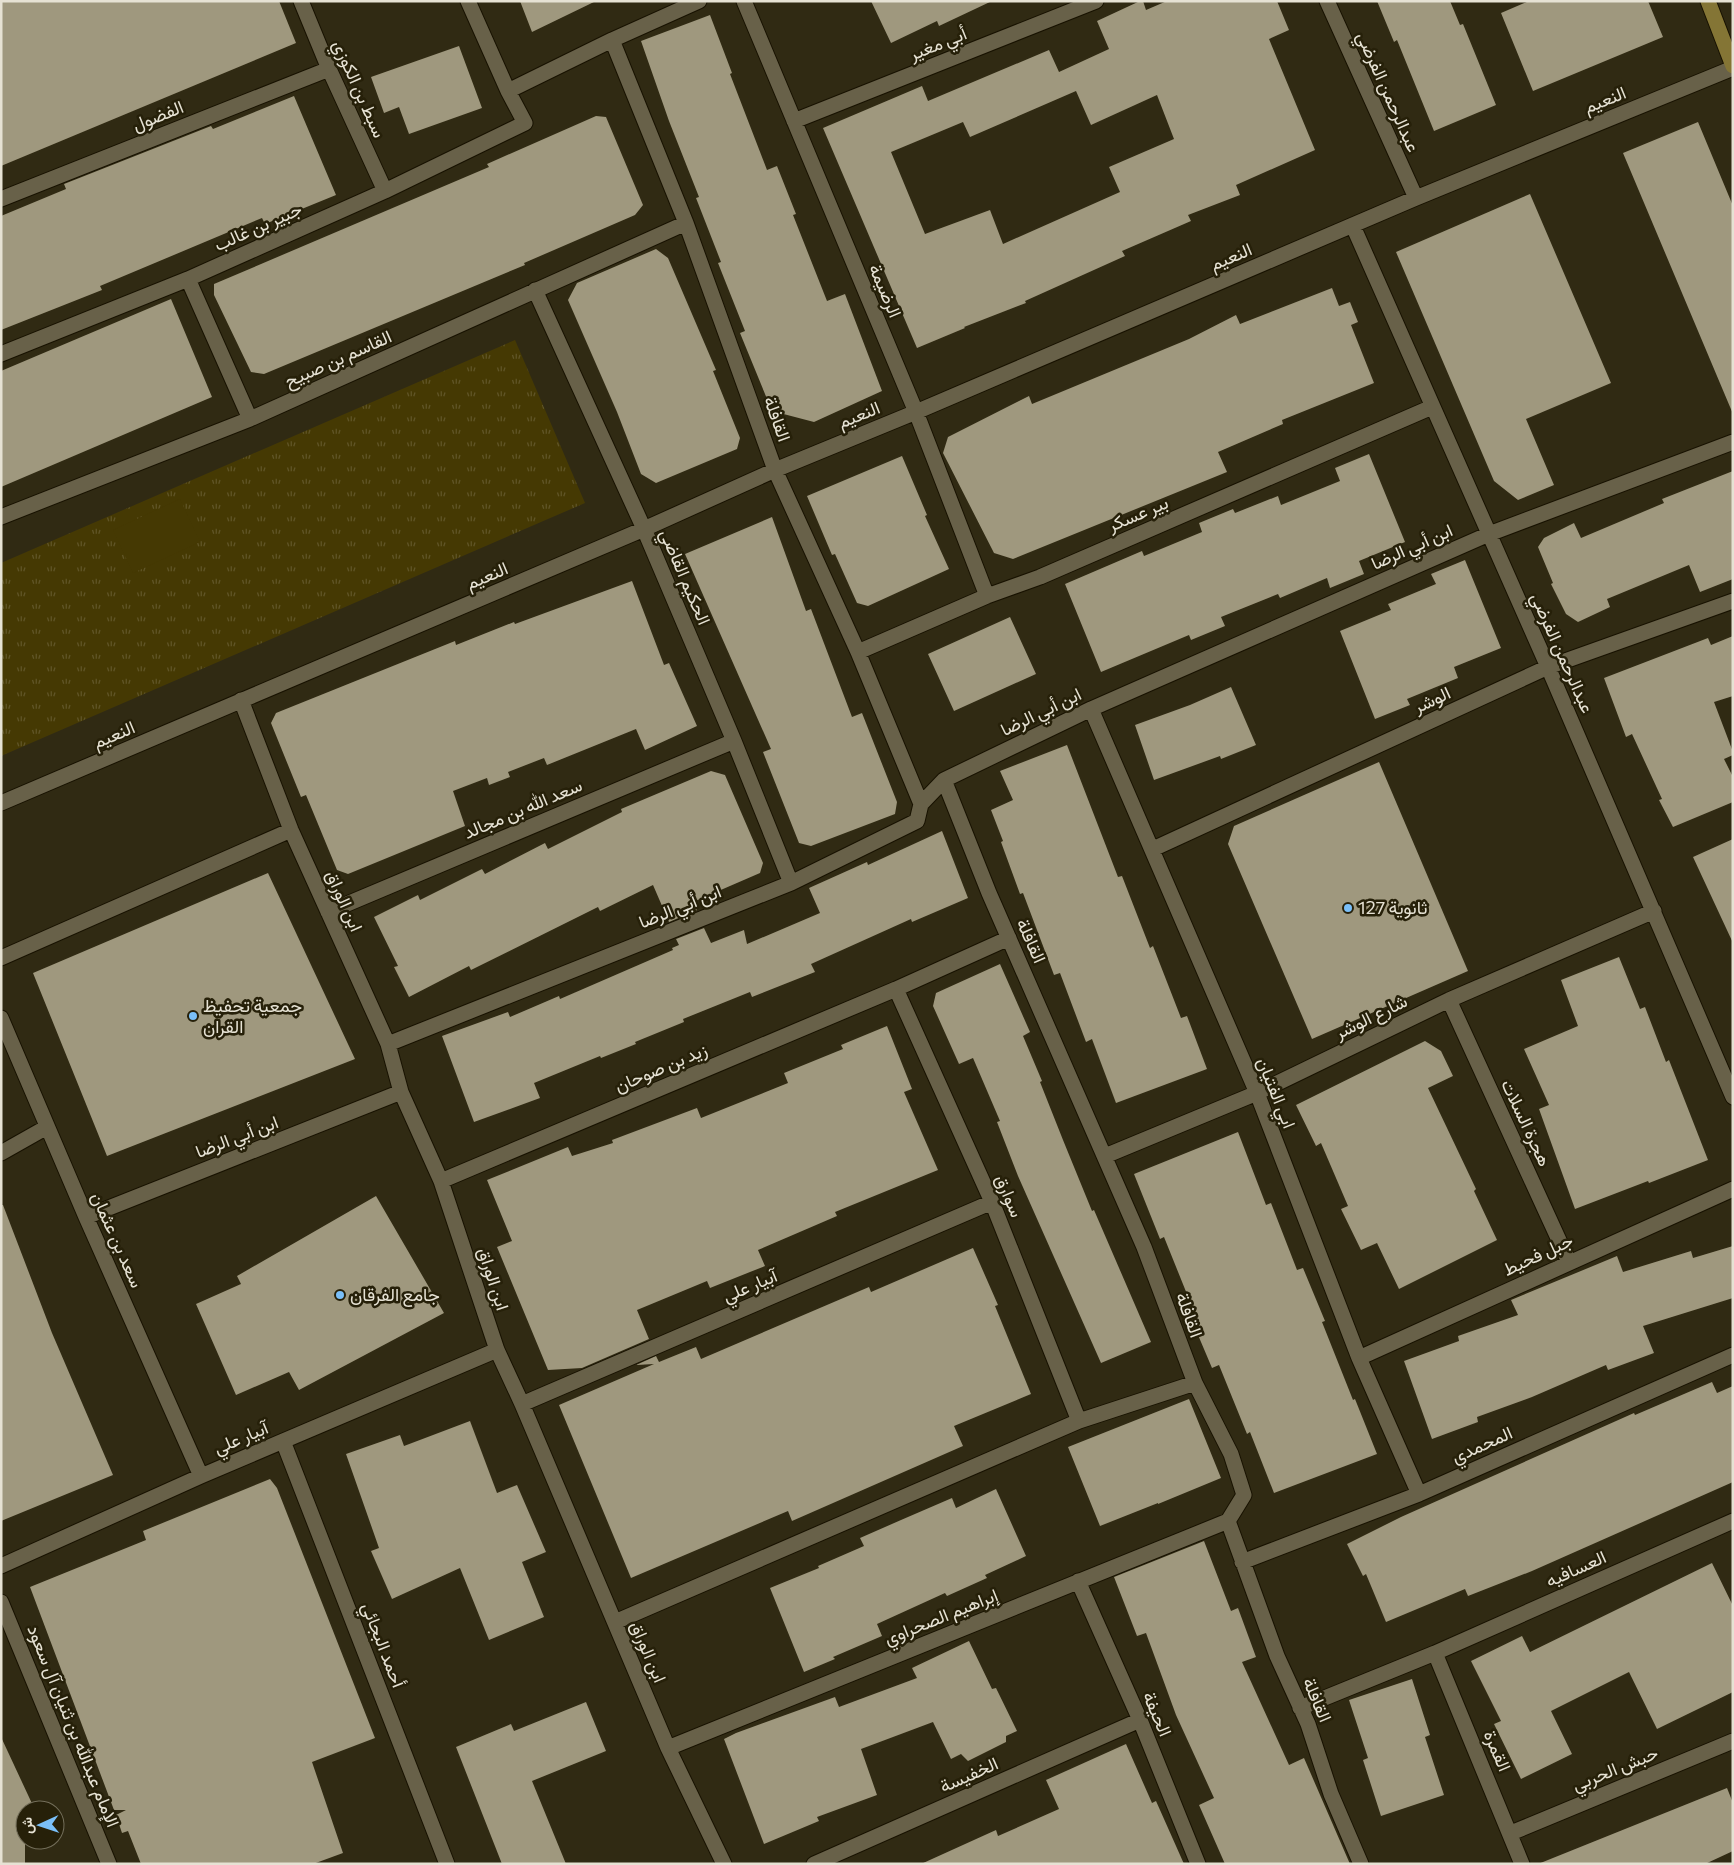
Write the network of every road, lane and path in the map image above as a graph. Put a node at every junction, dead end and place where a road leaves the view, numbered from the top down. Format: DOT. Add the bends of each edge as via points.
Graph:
graph roads {
  1 [pos="301,1"];
  2 [pos="468,1"];
  3 [pos="699,1"];
  4 [pos="744,1"];
  5 [pos="1096,1"];
  6 [pos="1327,1"];
  7 [pos="1708,1"];
  8 [pos="612,40"];
  9 [pos="1733,67"];
  10 [pos="329,69"];
  11 [pos="508,91"];
  12 [pos="794,121"];
  13 [pos="385,191"];
  14 [pos="1416,198"];
  15 [pos="1,199"];
  16 [pos="686,223"];
  17 [pos="1353,226"];
  18 [pos="188,280"];
  19 [pos="535,290"];
  20 [pos="1,354"];
  21 [pos="1432,407"];
  22 [pos="916,412"];
  23 [pos="250,419"];
  24 [pos="1733,442"];
  25 [pos="775,470"];
  26 [pos="1,517"];
  27 [pos="644,529"];
  28 [pos="1489,534"];
  29 [pos="987,596"];
  30 [pos="1733,601"];
  31 [pos="858,652"];
  32 [pos="1548,667"];
  33 [pos="241,700"];
  34 [pos="1091,709"];
  35 [pos="734,741"];
  36 [pos="944,780"];
  37 [pos="1,803"];
  38 [pos="921,804"];
  39 [pos="291,830"];
  40 [pos="1153,849"];
  41 [pos="791,883"];
  42 [pos="1654,911"];
  43 [pos="328,912"];
  44 [pos="1009,938"];
  45 [pos="1,958"];
  46 [pos="896,989"];
  47 [pos="1449,1000"];
  48 [pos="1,1018"];
  49 [pos="388,1044"];
  50 [pos="401,1092"];
  51 [pos="1257,1094"];
  52 [pos="1733,1097"];
  53 [pos="47,1127"];
  54 [pos="1,1153"];
  55 [pos="1105,1156"];
  56 [pos="441,1181"];
  57 [pos="1733,1188"];
  58 [pos="992,1202"];
  59 [pos="86,1216"];
  60 [pos="1569,1262"];
  61 [pos="496,1350"];
  62 [pos="1733,1355"];
  63 [pos="1359,1358"];
  64 [pos="1195,1383"];
  65 [pos="522,1404"];
  66 [pos="1079,1421"];
  67 [pos="283,1441"];
  68 [pos="201,1476"];
  69 [pos="1419,1494"];
  70 [pos="1228,1521"];
  71 [pos="1733,1521"];
  72 [pos="1242,1562"];
  73 [pos="1,1566"];
  74 [pos="1078,1581"];
  75 [pos="1,1602"];
  76 [pos="615,1622"];
  77 [pos="1436,1653"];
  78 [pos="1300,1708"];
  79 [pos="1140,1720"];
  80 [pos="1733,1741"];
  81 [pos="668,1748"];
  82 [pos="1511,1833"];
  83 [pos="109,1864"];
  84 [pos="447,1864"];
  85 [pos="724,1864"];
  86 [pos="814,1864"];
  87 [pos="1198,1864"];
  88 [pos="1361,1864"];
  89 [pos="1522,1864"];
  1 -- 10 [label="street, سبط بن الكوزي"];
  2 -- 11 [label="street"];
  3 -- 8 [label="street"];
  4 -- 12 [label="street, الرضيمة"];
  5 -- 12 [label="street, أبي مغير"];
  6 -- 14 [label="street, عبدالرحمن الفرضي"];
  7 -- 9 [label="street"];
  8 -- 11 [label="street"];
  8 -- 16 [label="street, القافلة"];
  9 -- 14 [label="street, النعيم"];
  10 -- 13 [label="street, سبط بن الكوزي"];
  10 -- 15 [label="street, الفضول"];
  11 -- 13 [label="street, جبير بن غالب" via="525,122"];
  12 -- 22 [label="street, الرضيمة"];
  13 -- 18 [label="street, جبير بن غالب"];
  14 -- 17 [label="street, النعيم"];
  16 -- 19 [label="street, القاسم بن صبيح"];
  16 -- 25 [label="street, القافلة"];
  17 -- 21 [label="street, عبدالرحمن الفرضي"];
  17 -- 22 [label="street, النعيم"];
  18 -- 20 [label="street, جبير بن غالب"];
  18 -- 23 [label="street"];
  19 -- 23 [label="street, القاسم بن صبيح"];
  19 -- 27 [label="street, الحكيم القاضي"];
  21 -- 28 [label="street, عبدالرحمن الفرضي"];
  21 -- 29 [label="street, بير عسكر" via="1040,577"];
  22 -- 25 [label="street, النعيم"];
  22 -- 29 [label="street, الرضيمة"];
  23 -- 26 [label="street, القاسم بن صبيح"];
  24 -- 28 [label="street, ابن أبي الرضا"];
  25 -- 27 [label="street, النعيم"];
  25 -- 31 [label="street, القافلة"];
  27 -- 33 [label="street, النعيم"];
  27 -- 35 [label="street, الحكيم القاضي"];
  28 -- 32 [label="street, عبدالرحمن الفرضي"];
  28 -- 34 [label="street, ابن أبي الرضا"];
  29 -- 31 [label="street, بير عسكر"];
  30 -- 32 [label="street, الوشر"];
  31 -- 38 [label="street, القافلة"];
  32 -- 40 [label="street, الوشر"];
  32 -- 42 [label="street, عبدالرحمن الفرضي"];
  33 -- 37 [label="street, النعيم"];
  33 -- 39 [label="street, ابن الوراق"];
  34 -- 36 [label="street, ابن أبي الرضا"];
  34 -- 40 [label="street, ابي الفتيان"];
  35 -- 41 [label="street, الحكيم القاضي"];
  35 -- 43 [label="street, سعد الله بن مجالد"];
  36 -- 38 [label="street, ابن أبي الرضا"];
  36 -- 44 [label="street, القافلة"];
  38 -- 41 [label="street, ابن أبي الرضا" via="916,821"];
  39 -- 43 [label="street, ابن الوراق"];
  39 -- 45 [label="street"];
  40 -- 51 [label="street, ابي الفتيان"];
  41 -- 49 [label="street, ابن أبي الرضا"];
  42 -- 47 [label="street, شارع الوشر"];
  42 -- 52 [label="street, عبدالرحمن الفرضي"];
  43 -- 49 [label="street, ابن الوراق"];
  44 -- 46 [label="street, زيد بن صوحان"];
  44 -- 55 [label="street, القافلة"];
  46 -- 56 [label="street, زيد بن صوحان"];
  46 -- 58 [label="street, سوارق"];
  47 -- 51 [label="street, شارع الوشر"];
  47 -- 60 [label="street, هجرة السلات"];
  48 -- 53 [label="street, سعد بن عثمان"];
  49 -- 50 [label="street, ابن الوراق"];
  50 -- 56 [label="street, ابن الوراق"];
  50 -- 59 [label="street, ابن أبي الرضا"];
  51 -- 55 [label="street, شارع الوشر"];
  51 -- 63 [label="street, ابي الفتيان"];
  53 -- 54 [label="street"];
  53 -- 59 [label="street, سعد بن عثمان"];
  55 -- 64 [label="street, القافلة" via="1144,1247"];
  56 -- 61 [label="street, ابن الوراق"];
  57 -- 60 [label="street, جبل فحيط"];
  58 -- 65 [label="street, آبيار علي"];
  58 -- 66 [label="street, سوارق"];
  59 -- 68 [label="street, سعد بن عثمان"];
  60 -- 63 [label="street, جبل فحيط"];
  61 -- 65 [label="street, ابن الوراق"];
  61 -- 67 [label="street, آبيار علي"];
  62 -- 69 [label="street, المحمدي"];
  63 -- 69 [label="street, ابي الفتيان"];
  64 -- 66 [label="street"];
  64 -- 70 [label="street, القافلة" via="1231,1454 1244,1495"];
  65 -- 76 [label="street, ابن الوراق"];
  66 -- 76 [label="street"];
  67 -- 68 [label="street, آبيار علي"];
  67 -- 84 [label="street, أحمد البجائي"];
  68 -- 73 [label="street, آبيار علي"];
  69 -- 72 [label="street, المحمدي"];
  70 -- 72 [label="street, القافلة"];
  70 -- 74 [label="street, إبراهيم الصحراوي"];
  71 -- 77 [label="street, العسافيه"];
  72 -- 78 [label="street, القافلة"];
  74 -- 79 [label="street, الحيفة"];
  74 -- 81 [label="street, إبراهيم الصحراوي"];
  75 -- 83 [label="street, الإمام عبدالله بن ثنيان آل سعود"];
  76 -- 81 [label="street, ابن الوراق"];
  77 -- 78 [label="street, العسافيه"];
  77 -- 82 [label="street, القمرة"];
  78 -- 88 [label="street, القافلة"];
  79 -- 86 [label="street, الخفيسة"];
  79 -- 87 [label="street, الحيفة"];
  80 -- 82 [label="street, حبش الحربي"];
  81 -- 85 [label="street, ابن الوراق"];
  82 -- 89 [label="street, القمرة"];
}
